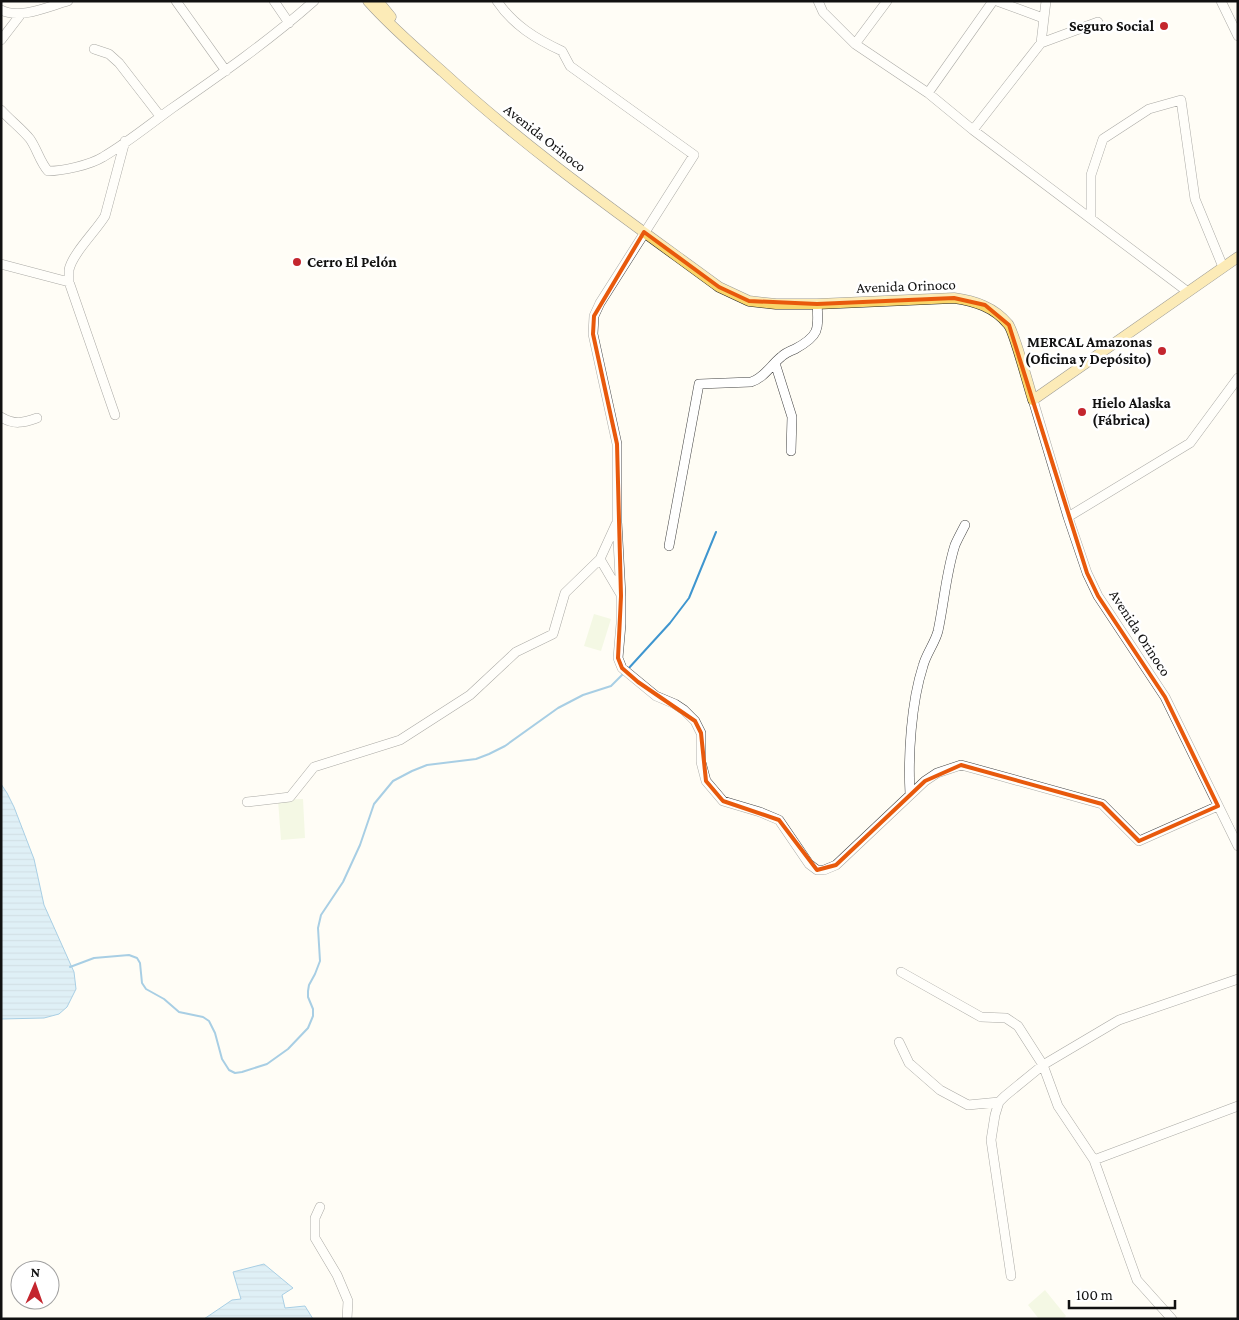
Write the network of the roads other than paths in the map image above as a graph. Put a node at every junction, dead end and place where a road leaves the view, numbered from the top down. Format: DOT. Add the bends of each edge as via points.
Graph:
graph roads {
  1 [pos="68,1"];
  2 [pos="176,1"];
  3 [pos="274,1"];
  4 [pos="314,1"];
  5 [pos="368,1"];
  6 [pos="378,1"];
  7 [pos="497,1"];
  8 [pos="818,1"];
  9 [pos="887,1"];
  10 [pos="993,1"];
  11 [pos="997,1"];
  12 [pos="1046,1"];
  13 [pos="1222,1"];
  14 [pos="1,10"];
  15 [pos="21,14"];
  16 [pos="1043,18"];
  17 [pos="1098,22"];
  18 [pos="289,23"];
  19 [pos="1238,36"];
  20 [pos="1,40"];
  21 [pos="1041,43"];
  22 [pos="856,44"];
  23 [pos="94,49"];
  24 [pos="426,57"];
  25 [pos="226,70"];
  26 [pos="928,93"];
  27 [pos="1,110"];
  28 [pos="160,116"];
  29 [pos="973,130"];
  30 [pos="125,141"];
  31 [pos="1091,217"];
  32 [pos="644,232"];
  33 [pos="1238,257"];
  34 [pos="1,264"];
  35 [pos="1223,267"];
  36 [pos="69,282"];
  37 [pos="1188,292"];
  38 [pos="817,304"];
  39 [pos="775,363"];
  40 [pos="1238,378"];
  41 [pos="1033,400"];
  42 [pos="115,415"];
  43 [pos="1,417"];
  44 [pos="37,418"];
  45 [pos="791,451"];
  46 [pos="1068,517"];
  47 [pos="617,522"];
  48 [pos="965,525"];
  49 [pos="669,546"];
  50 [pos="600,559"];
  51 [pos="621,596"];
  52 [pos="910,794"];
  53 [pos="247,802"];
  54 [pos="1218,806"];
  55 [pos="1238,846"];
  56 [pos="901,972"];
  57 [pos="1238,978"];
  58 [pos="899,1042"];
  59 [pos="1043,1065"];
  60 [pos="1000,1102"];
  61 [pos="1238,1106"];
  62 [pos="1094,1160"];
  63 [pos="320,1207"];
  64 [pos="1011,1276"];
  65 [pos="347,1319"];
  66 [pos="1172,1319"];
  1 -- 15 [label="street"];
  2 -- 25 [label="street"];
  3 -- 18 [label="street"];
  4 -- 18 [label="street"];
  5 -- 24 [label="main road, Avenida Orinoco" via="385,21"];
  6 -- 24 [label="main road, Avenida Orinoco"];
  7 -- 32 [label="street" via="524,31 562,50 570,66 694,155"];
  8 -- 22 [label="street" via="823,12"];
  9 -- 22 [label="street"];
  10 -- 26 [label="street"];
  11 -- 16 [label="street"];
  12 -- 16 [label="street"];
  13 -- 19 [label="street"];
  14 -- 15 [label="street"];
  15 -- 20 [label="street"];
  16 -- 21 [label="street"];
  17 -- 21 [label="street"];
  18 -- 25 [label="street"];
  21 -- 29 [label="street"];
  22 -- 26 [label="street"];
  23 -- 28 [label="street" via="109,54 118,63"];
  24 -- 32 [label="main road, Avenida Orinoco" via="536,151"];
  25 -- 28 [label="street"];
  26 -- 29 [label="street"];
  27 -- 30 [label="street" via="29,138 48,171 102,158"];
  28 -- 30 [label="street"];
  29 -- 31 [label="street"];
  30 -- 36 [label="street" via="105,216 77,255 70,268"];
  31 -- 35 [label="street" via="1091,174 1103,139 1149,109 1181,100 1195,199"];
  31 -- 37 [label="street"];
  32 -- 38 [label="main road, Avenida Orinoco" via="736,296 776,304"];
  32 -- 47 [label="street" via="594,316 593,334 617,444"];
  33 -- 35 [label="main road"];
  34 -- 36 [label="street"];
  35 -- 37 [label="main road"];
  36 -- 42 [label="street"];
  37 -- 41 [label="main road"];
  38 -- 39 [label="street" via="818,321 810,341 782,355"];
  38 -- 41 [label="main road, Avenida Orinoco" via="954,298 985,306 1009,325"];
  39 -- 45 [label="street" via="792,417"];
  39 -- 49 [label="street" via="758,380 751,382 699,384"];
  40 -- 46 [label="street" via="1190,443"];
  41 -- 46 [label="street, Avenida Orinoco"];
  43 -- 44 [label="street" via="10,423"];
  46 -- 54 [label="street, Avenida Orinoco" via="1098,596 1164,697"];
  47 -- 50 [label="street"];
  47 -- 51 [label="street"];
  48 -- 52 [label="street" via="946,580 937,634 923,665 915,697"];
  50 -- 51 [label="street"];
  50 -- 53 [label="street" via="565,593 553,634 516,652 470,696 400,740 314,767 290,797"];
  51 -- 52 [label="street" via="618,658 622,668 656,696 679,707 695,721 701,733 701,762 706,781 714,792 723,801 778,820 817,870 836,865"];
  52 -- 54 [label="street" via="937,773 961,765 1102,804 1139,841"];
  54 -- 55 [label="street, Avenida Orinoco"];
  56 -- 59 [label="street" via="981,1017 1006,1018 1018,1026"];
  57 -- 59 [label="street" via="1119,1020"];
  58 -- 60 [label="street" via="909,1063 940,1090 968,1104"];
  59 -- 60 [label="street"];
  59 -- 62 [label="street" via="1058,1106"];
  60 -- 64 [label="street" via="991,1140"];
  61 -- 62 [label="street"];
  62 -- 66 [label="street" via="1137,1280"];
  63 -- 65 [label="street" via="315,1218 315,1238 348,1301"];
}
